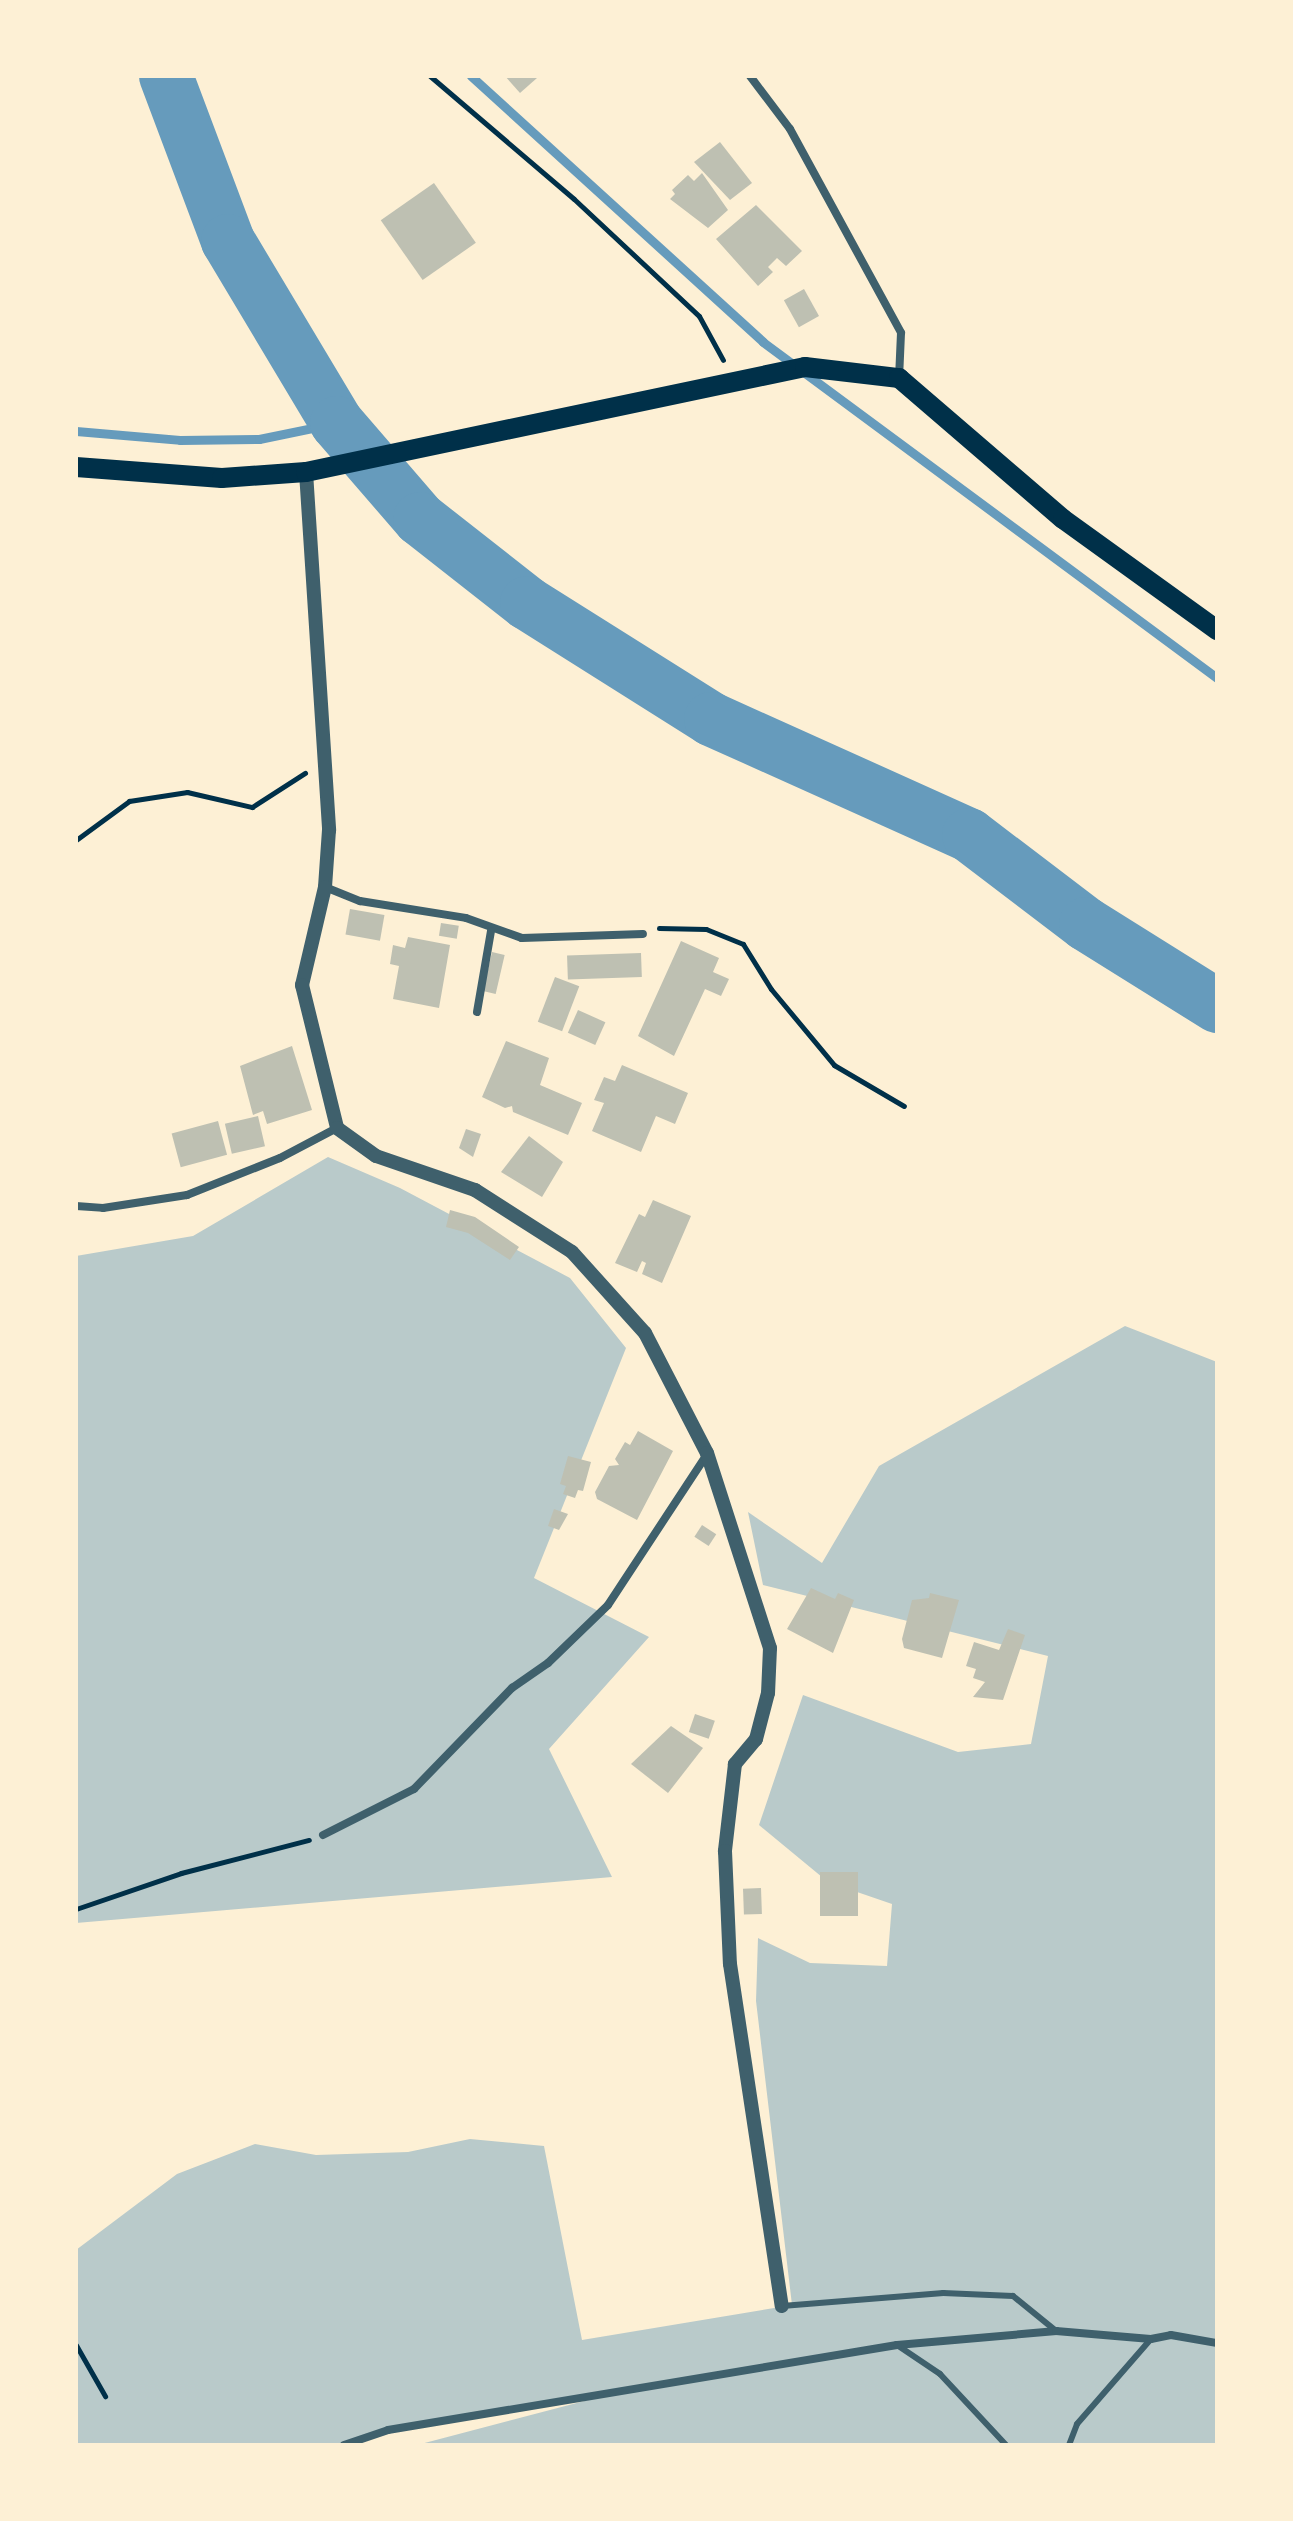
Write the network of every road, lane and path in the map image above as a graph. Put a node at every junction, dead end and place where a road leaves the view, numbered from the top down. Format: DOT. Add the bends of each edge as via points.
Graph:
graph roads {
  1 [pos="430,76"];
  2 [pos="750,76"];
  3 [pos="899,378"];
  4 [pos="733,383"];
  5 [pos="81,471"];
  6 [pos="306,472"];
  7 [pos="1217,630"];
  8 [pos="324,757"];
  9 [pos="76,840"];
  10 [pos="325,887"];
  11 [pos="491,931"];
  12 [pos="643,934"];
  13 [pos="477,1012"];
  14 [pos="904,1106"];
  15 [pos="337,1128"];
  16 [pos="76,1206"];
  17 [pos="707,1453"];
  18 [pos="323,1835"];
  19 [pos="76,1909"];
  20 [pos="782,2306"];
  21 [pos="1056,2331"];
  22 [pos="1151,2339"];
  23 [pos="1217,2343"];
  24 [pos="76,2345"];
  25 [pos="897,2345"];
  26 [pos="105,2396"];
  27 [pos="344,2445"];
  28 [pos="1006,2445"];
  29 [pos="1069,2445"];
  1 -- 4 [label="path" via="574,199 699,316"];
  2 -- 3 [label="street" via="790,129 901,333"];
  3 -- 4 [label="main road" via="805,367"];
  3 -- 7 [label="main road" via="1063,519"];
  4 -- 6 [label="main road"];
  5 -- 6 [label="main road" via="222,478"];
  6 -- 8 [label="street"];
  8 -- 9 [label="path" via="252,807 187,792 129,801"];
  8 -- 10 [label="street" via="329,830"];
  10 -- 11 [label="street" via="360,901 466,918"];
  10 -- 15 [label="street" via="302,985"];
  11 -- 12 [label="street" via="522,938"];
  11 -- 13 [label="street"];
  12 -- 14 [label="path" via="668,925 706,929 743,944 771,989 834,1065"];
  15 -- 16 [label="street" via="280,1158 187,1195 103,1208"];
  15 -- 17 [label="street" via="376,1156 475,1190 572,1252 645,1333"];
  17 -- 18 [label="street" via="608,1605 548,1663 512,1688 414,1789"];
  17 -- 20 [label="street" via="770,1648 768,1693 756,1739 735,1764 725,1851 730,1964"];
  18 -- 19 [label="path" via="181,1873"];
  20 -- 21 [label="lane" via="943,2293 1013,2296"];
  21 -- 22 [label="street"];
  21 -- 25 [label="street"];
  22 -- 23 [label="street" via="1171,2335"];
  22 -- 29 [label="lane" via="1077,2424"];
  24 -- 26 [label="path"];
  25 -- 27 [label="street" via="388,2430"];
  25 -- 28 [label="lane" via="940,2374"];
}
